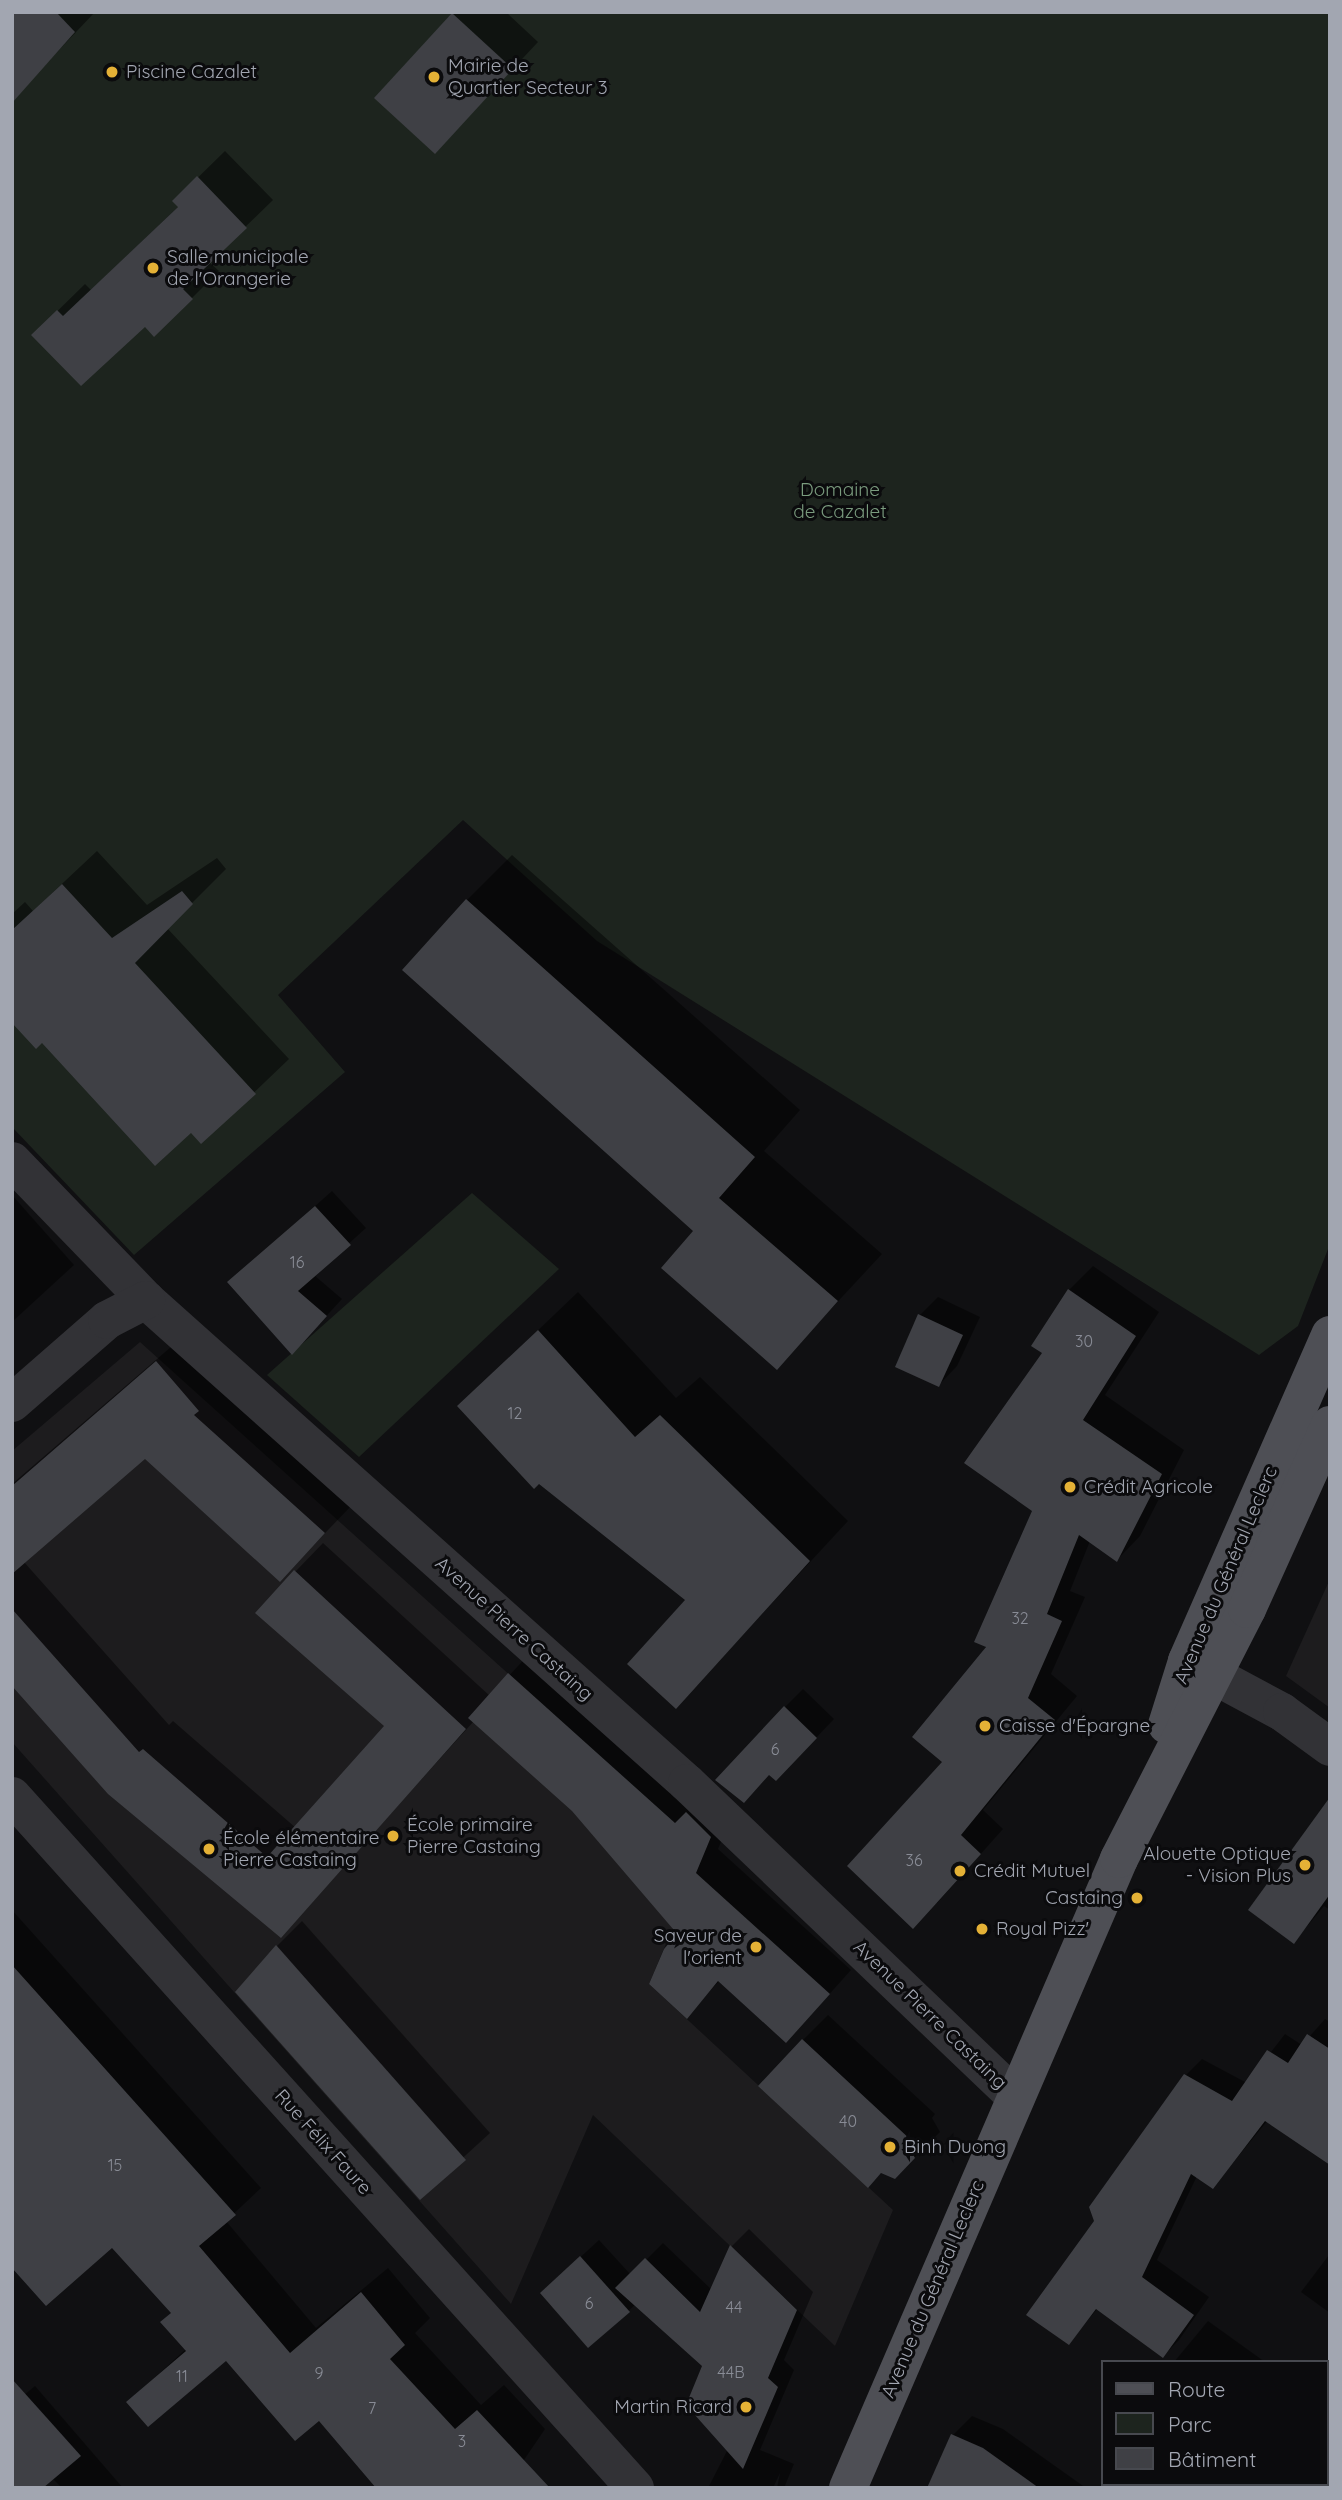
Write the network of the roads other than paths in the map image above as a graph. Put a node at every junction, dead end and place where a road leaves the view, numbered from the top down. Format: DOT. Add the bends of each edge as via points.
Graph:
graph roads {
  1 [pos="12,1161"];
  2 [pos="146,1300"];
  3 [pos="1330,1335"];
  4 [pos="12,1403"];
  5 [pos="1330,1425"];
  6 [pos="1200,1668"];
  7 [pos="1330,1747"];
  8 [pos="12,1796"];
  9 [pos="1016,2097"];
  10 [pos="635,2488"];
  11 [pos="848,2488"];
  1 -- 2 [label="street, Avenue Pierre Castaing"];
  2 -- 4 [label="street" via="107,1320"];
  2 -- 9 [label="street, Avenue Pierre Castaing" via="687,1783"];
  3 -- 6 [label="main road, Avenue du Général Leclerc"];
  5 -- 6 [label="main road, Avenue du Général Leclerc"];
  6 -- 7 [label="street" via="1282,1712"];
  6 -- 9 [label="main road, Avenue du Général Leclerc"];
  8 -- 10 [label="street, Rue Félix Faure"];
  9 -- 11 [label="main road, Avenue du Général Leclerc"];
}
